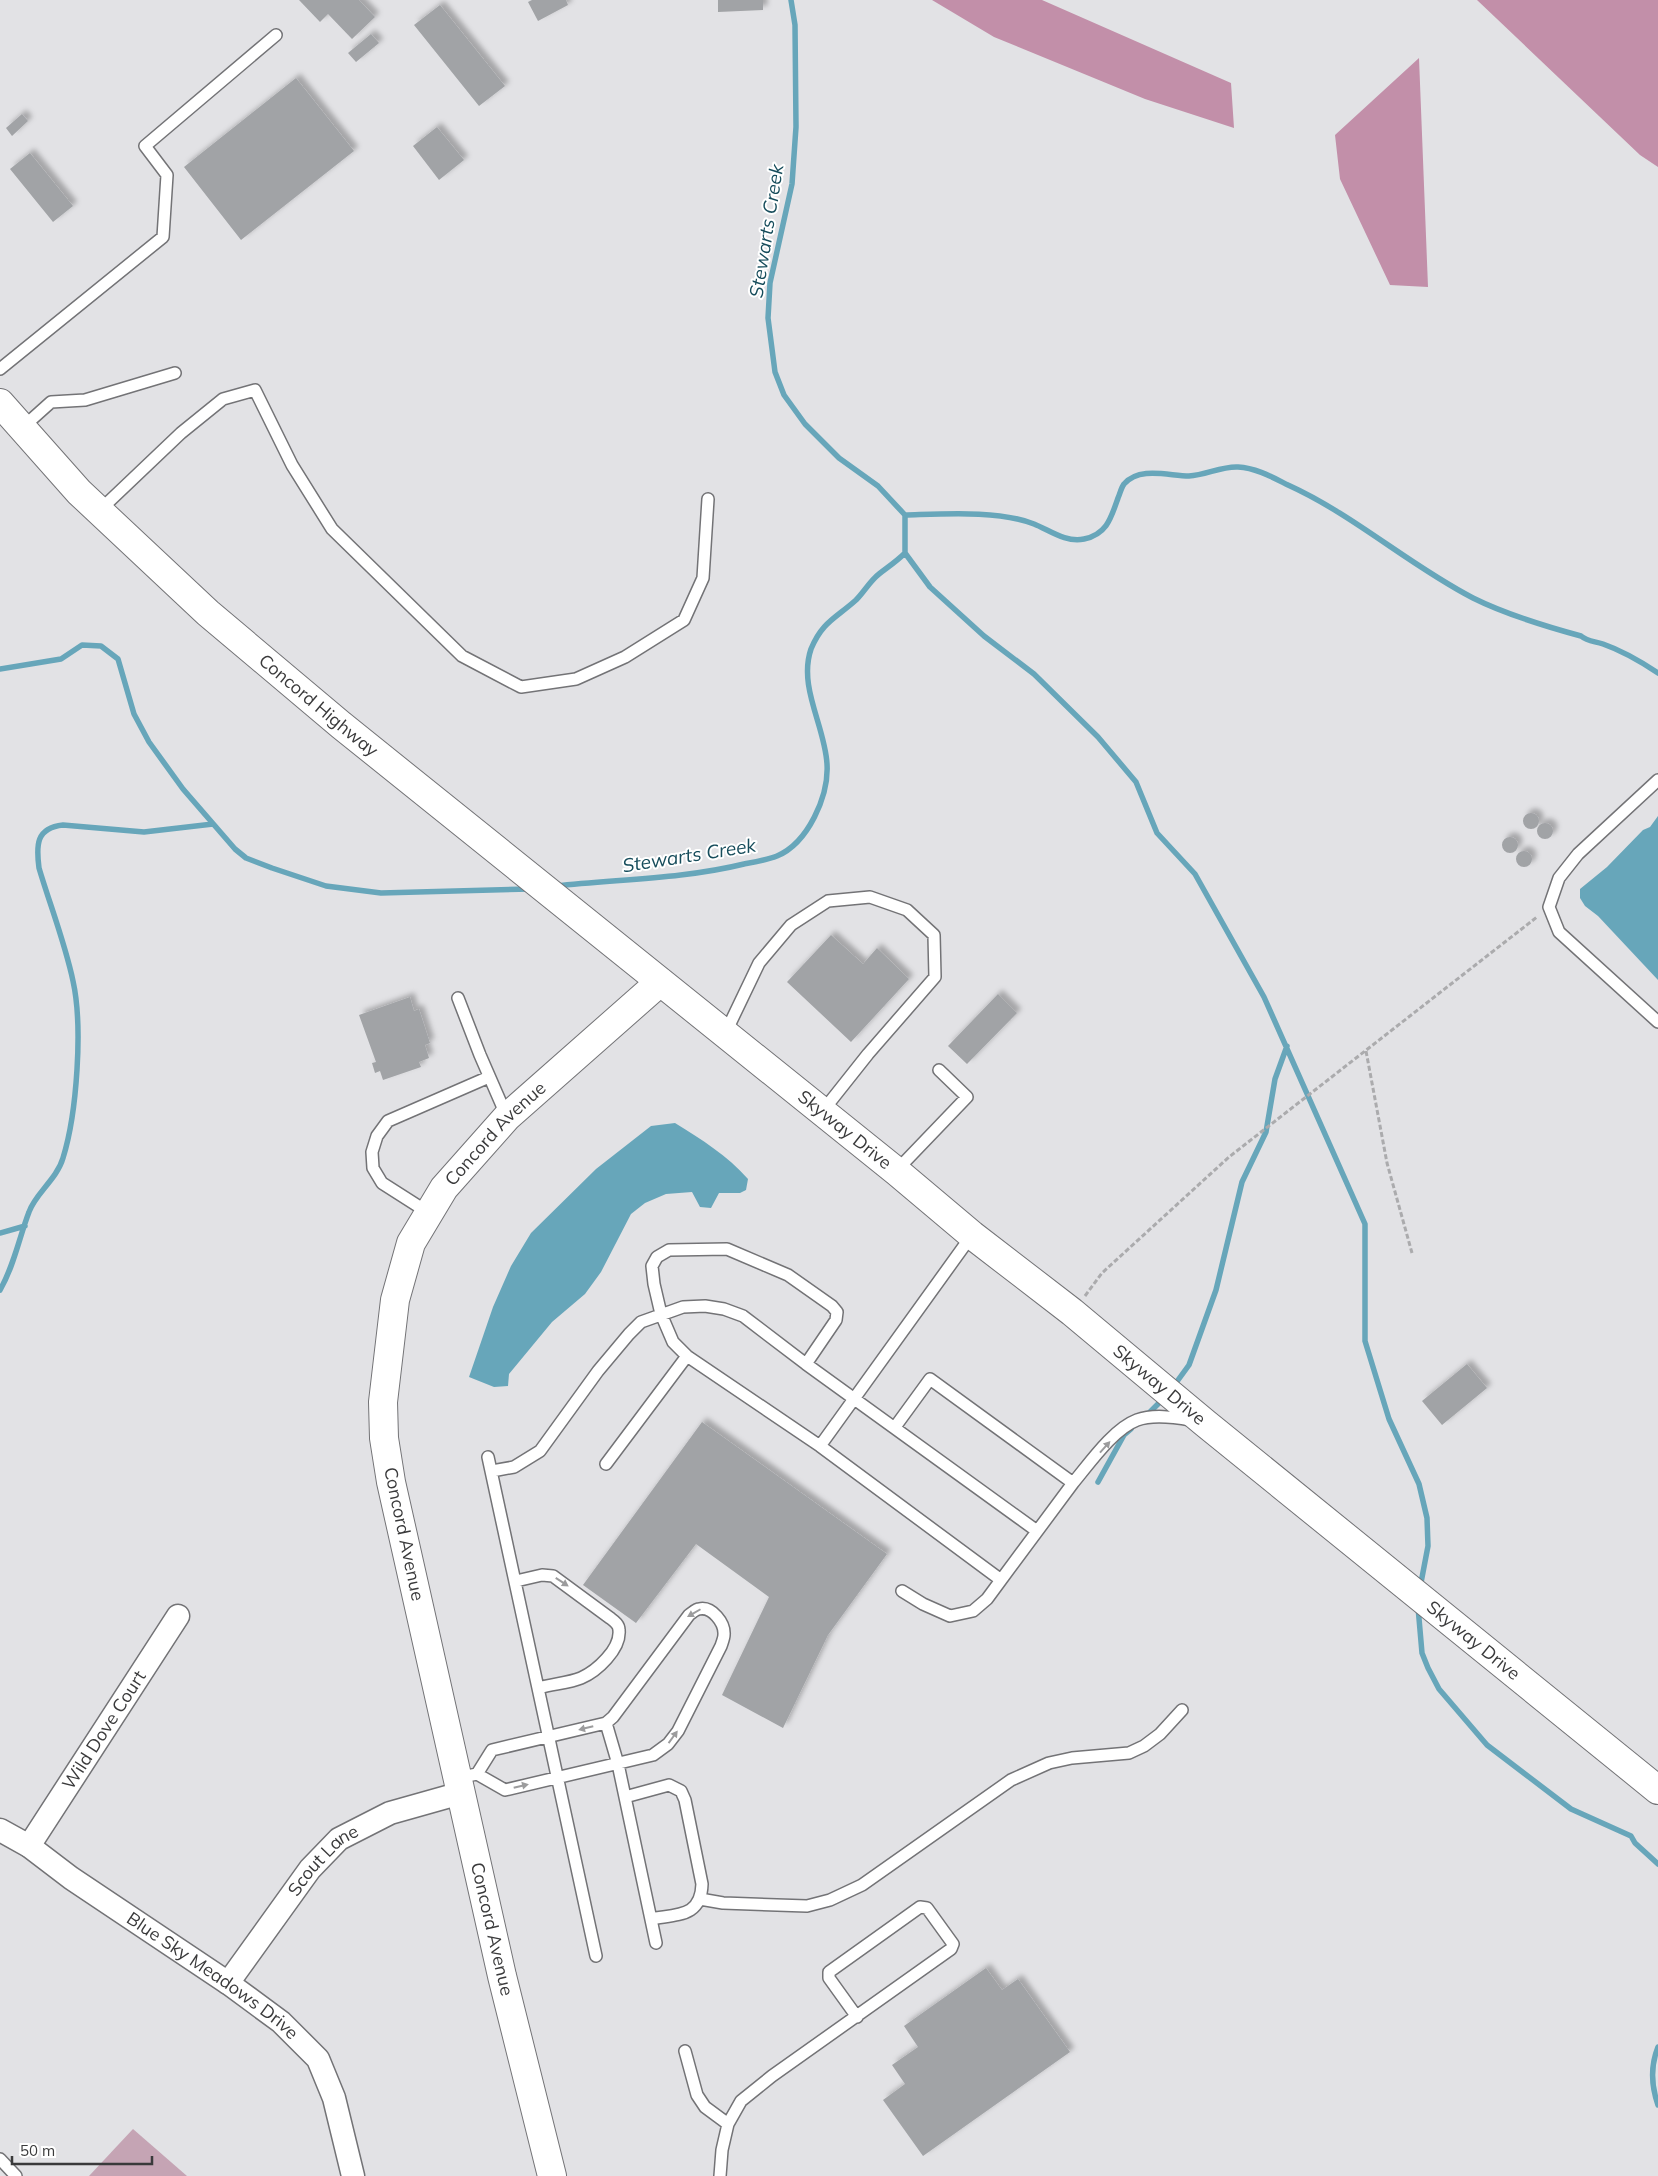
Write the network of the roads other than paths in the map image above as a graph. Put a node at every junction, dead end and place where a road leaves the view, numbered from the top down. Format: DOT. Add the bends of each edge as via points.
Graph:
graph roads {
  1 [pos="276,35"];
  2 [pos="0,370"];
  3 [pos="175,373"];
  4 [pos="0,403"];
  5 [pos="22,428"];
  6 [pos="708,500"];
  7 [pos="99,511"];
  8 [pos="1658,780"];
  9 [pos="660,982"];
  10 [pos="458,998"];
  11 [pos="1658,1022"];
  12 [pos="725,1034"];
  13 [pos="939,1070"];
  14 [pos="490,1077"];
  15 [pos="822,1112"];
  16 [pos="507,1117"];
  17 [pos="896,1170"];
  18 [pos="429,1213"];
  19 [pos="972,1235"];
  20 [pos="661,1314"];
  21 [pos="687,1356"];
  22 [pos="806,1364"];
  23 [pos="855,1398"];
  24 [pos="1205,1423"];
  25 [pos="895,1427"];
  26 [pos="820,1446"];
  27 [pos="488,1457"];
  28 [pos="606,1464"];
  29 [pos="492,1471"];
  30 [pos="1072,1483"];
  31 [pos="1037,1531"];
  32 [pos="1001,1580"];
  33 [pos="516,1581"];
  34 [pos="902,1591"];
  35 [pos="178,1616"];
  36 [pos="539,1688"];
  37 [pos="1182,1710"];
  38 [pos="606,1723"];
  39 [pos="550,1737"];
  40 [pos="618,1764"];
  41 [pos="559,1778"];
  42 [pos="465,1782"];
  43 [pos="1658,1790"];
  44 [pos="625,1796"];
  45 [pos="0,1830"];
  46 [pos="29,1846"];
  47 [pos="700,1899"];
  48 [pos="651,1919"];
  49 [pos="656,1943"];
  50 [pos="596,1956"];
  51 [pos="228,1983"];
  52 [pos="858,2017"];
  53 [pos="685,2051"];
  54 [pos="728,2124"];
  55 [pos="0,2159"];
  56 [pos="16,2176"];
  57 [pos="353,2176"];
  58 [pos="552,2176"];
  59 [pos="720,2176"];
  1 -- 2 [label="lane" via="145,146 168,175 163,237"];
  3 -- 5 [label="lane" via="85,400 51,402"];
  4 -- 5 [label="main road, Concord Highway"];
  5 -- 7 [label="main road, Concord Highway"];
  6 -- 7 [label="lane" via="704,578 684,620 625,657 576,679 521,687 462,656 332,529 292,465 255,390 223,399 181,433"];
  7 -- 9 [label="main road, Concord Highway" via="208,613 326,713"];
  8 -- 11 [label="lane" via="1578,854 1559,878 1549,907 1558,932"];
  9 -- 12 [label="main road, Skyway Drive"];
  9 -- 16 [label="main road, Concord Avenue"];
  10 -- 14 [label="lane"];
  12 -- 15 [label="main road, Skyway Drive"];
  12 -- 15 [label="lane" via="759,963 791,925 828,901 870,897 907,910 934,935 935,977"];
  13 -- 17 [label="lane" via="967,1097"];
  14 -- 16 [label="lane"];
  14 -- 18 [label="lane" via="388,1121 377,1136 372,1152 374,1168 382,1183"];
  15 -- 17 [label="main road, Skyway Drive"];
  16 -- 18 [label="main road, Concord Avenue" via="444,1188"];
  17 -- 19 [label="main road, Skyway Drive"];
  18 -- 42 [label="main road, Concord Avenue" via="411,1243 395,1300 383,1402 384,1438 391,1482"];
  19 -- 23 [label="lane"];
  19 -- 24 [label="main road, Skyway Drive" via="1072,1312"];
  20 -- 21 [label="lane" via="672,1342"];
  20 -- 22 [label="lane" via="683,1307 724,1309 743,1316"];
  20 -- 22 [label="lane" via="652,1266 657,1256 669,1250 727,1249 788,1275 837,1312 836,1320"];
  20 -- 29 [label="lane" via="641,1322 628,1334 540,1451 514,1467"];
  21 -- 26 [label="lane"];
  21 -- 28 [label="lane"];
  22 -- 23 [label="lane"];
  23 -- 25 [label="lane"];
  23 -- 26 [label="lane"];
  30 -- 24 [label="lane, one-way" via="1123,1428 1137,1420 1171,1416"];
  24 -- 43 [label="main road, Skyway Drive"];
  25 -- 30 [label="lane" via="930,1379"];
  25 -- 31 [label="lane"];
  26 -- 32 [label="lane"];
  27 -- 29 [label="lane"];
  29 -- 33 [label="lane"];
  30 -- 31 [label="lane"];
  31 -- 32 [label="lane"];
  32 -- 34 [label="lane" via="987,1599 972,1611 950,1616"];
  33 -- 36 [label="lane"];
  33 -- 36 [label="lane, one-way" via="553,1576 610,1618 620,1630 609,1655 594,1670 580,1678"];
  35 -- 46 [label="street, Wild Dove Court"];
  36 -- 39 [label="lane"];
  37 -- 47 [label="lane" via="1144,1746 1129,1752 1049,1762 1011,1780 862,1886 830,1900 807,1906 787,1906"];
  38 -- 39 [label="lane, one-way"];
  38 -- 40 [label="lane"];
  40 -- 38 [label="lane, one-way" via="653,1755 678,1732 725,1634 716,1615 699,1609 689,1615 613,1718"];
  39 -- 41 [label="lane"];
  39 -- 42 [label="lane" via="492,1750"];
  40 -- 41 [label="lane"];
  40 -- 44 [label="lane"];
  42 -- 41 [label="lane, one-way" via="505,1790"];
  41 -- 50 [label="lane"];
  42 -- 51 [label="street, Scout Lane" via="390,1813 339,1839 304,1876"];
  42 -- 58 [label="main road, Concord Avenue" via="502,1976"];
  44 -- 47 [label="lane" via="669,1785 681,1791 686,1800 702,1884"];
  44 -- 48 [label="lane"];
  45 -- 46 [label="street, Blue Sky Meadows Drive"];
  46 -- 51 [label="street, Blue Sky Meadows Drive" via="70,1878"];
  47 -- 48 [label="lane" via="691,1910"];
  48 -- 49 [label="lane"];
  51 -- 57 [label="street, Blue Sky Meadows Drive" via="281,2022 318,2059 334,2098"];
  52 -- 52 [label="lane" via="951,1949 952,1944 927,1908 920,1907 829,1972 829,1978"];
  52 -- 54 [label="lane" via="741,2101"];
  53 -- 54 [label="lane" via="697,2095 705,2107"];
  54 -- 59 [label="lane"];
  55 -- 56 [label="lane"];
}
